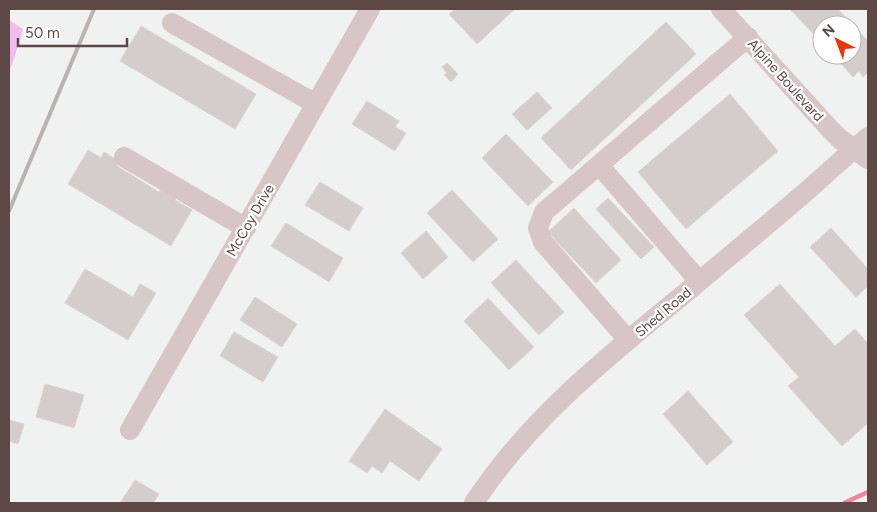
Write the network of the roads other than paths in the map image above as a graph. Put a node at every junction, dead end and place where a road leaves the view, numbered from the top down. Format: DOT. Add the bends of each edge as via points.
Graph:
graph roads {
  1 [pos="370,9"];
  2 [pos="721,9"];
  3 [pos="172,23"];
  4 [pos="748,38"];
  5 [pos="316,104"];
  6 [pos="864,148"];
  7 [pos="124,157"];
  8 [pos="599,165"];
  9 [pos="246,228"];
  10 [pos="699,281"];
  11 [pos="628,340"];
  12 [pos="130,430"];
  13 [pos="474,503"];
  1 -- 5 [label="street, McCoy Drive"];
  2 -- 4 [label="street, Alpine Boulevard"];
  3 -- 5 [label="street"];
  4 -- 6 [label="street, Alpine Boulevard" via="840,139"];
  4 -- 8 [label="street"];
  5 -- 9 [label="street, McCoy Drive"];
  6 -- 10 [label="street, Shed Road" via="809,189"];
  7 -- 9 [label="street"];
  8 -- 10 [label="street"];
  8 -- 11 [label="street" via="544,212 538,228 542,242"];
  9 -- 12 [label="street, McCoy Drive"];
  10 -- 11 [label="street, Shed Road"];
  11 -- 13 [label="street, Shed Road" via="550,410 513,451"];
}
